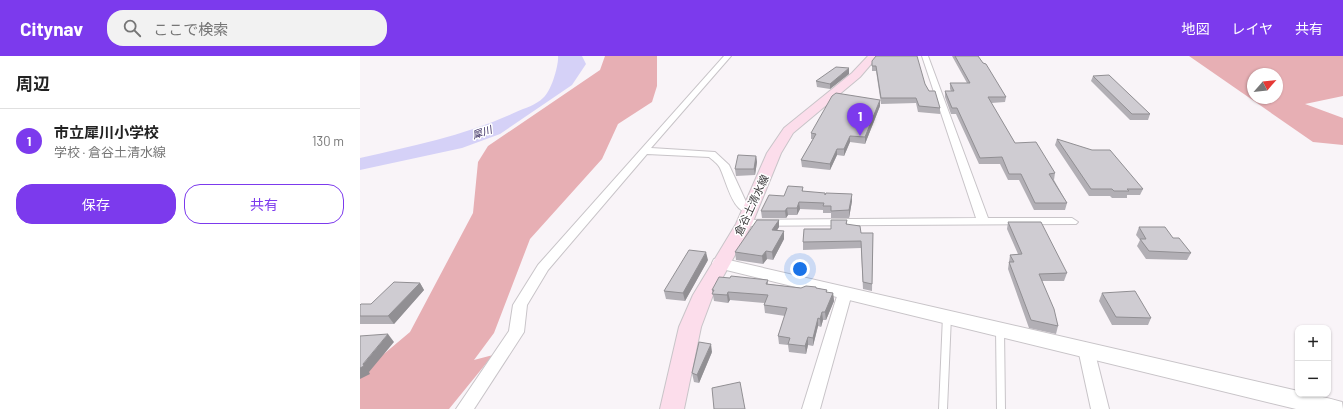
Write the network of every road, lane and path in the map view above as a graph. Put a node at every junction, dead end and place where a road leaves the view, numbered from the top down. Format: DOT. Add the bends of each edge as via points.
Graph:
graph roads {
  1 [pos="728,56"];
  2 [pos="873,56"];
  3 [pos="925,56"];
  4 [pos="644,150"];
  5 [pos="750,210"];
  6 [pos="983,221"];
  7 [pos="1072,222"];
  8 [pos="744,224"];
  9 [pos="720,263"];
  10 [pos="845,293"];
  11 [pos="947,316"];
  12 [pos="1000,329"];
  13 [pos="1086,349"];
  14 [pos="465,409"];
  15 [pos="672,409"];
  16 [pos="811,409"];
  17 [pos="943,409"];
  18 [pos="1001,409"];
  19 [pos="1100,409"];
  20 [pos="1334,409"];
  1 -- 4 [label="street"];
  2 -- 5 [label="main road, 倉谷土清水線" via="856,75 788,131 774,153"];
  3 -- 6 [label="street"];
  4 -- 5 [label="street" via="712,154 724,165 742,206"];
  4 -- 14 [label="street" via="543,268 520,305 516,332"];
  5 -- 8 [label="main road, 倉谷土清水線"];
  6 -- 7 [label="street"];
  6 -- 8 [label="street"];
  8 -- 9 [label="main road, 倉谷土清水線"];
  9 -- 10 [label="street"];
  9 -- 15 [label="main road, 倉谷土清水線" via="690,327"];
  10 -- 11 [label="street"];
  10 -- 16 [label="street"];
  11 -- 12 [label="street"];
  11 -- 17 [label="lane"];
  12 -- 13 [label="street"];
  12 -- 18 [label="lane"];
  13 -- 19 [label="street"];
  13 -- 20 [label="street"];
}
